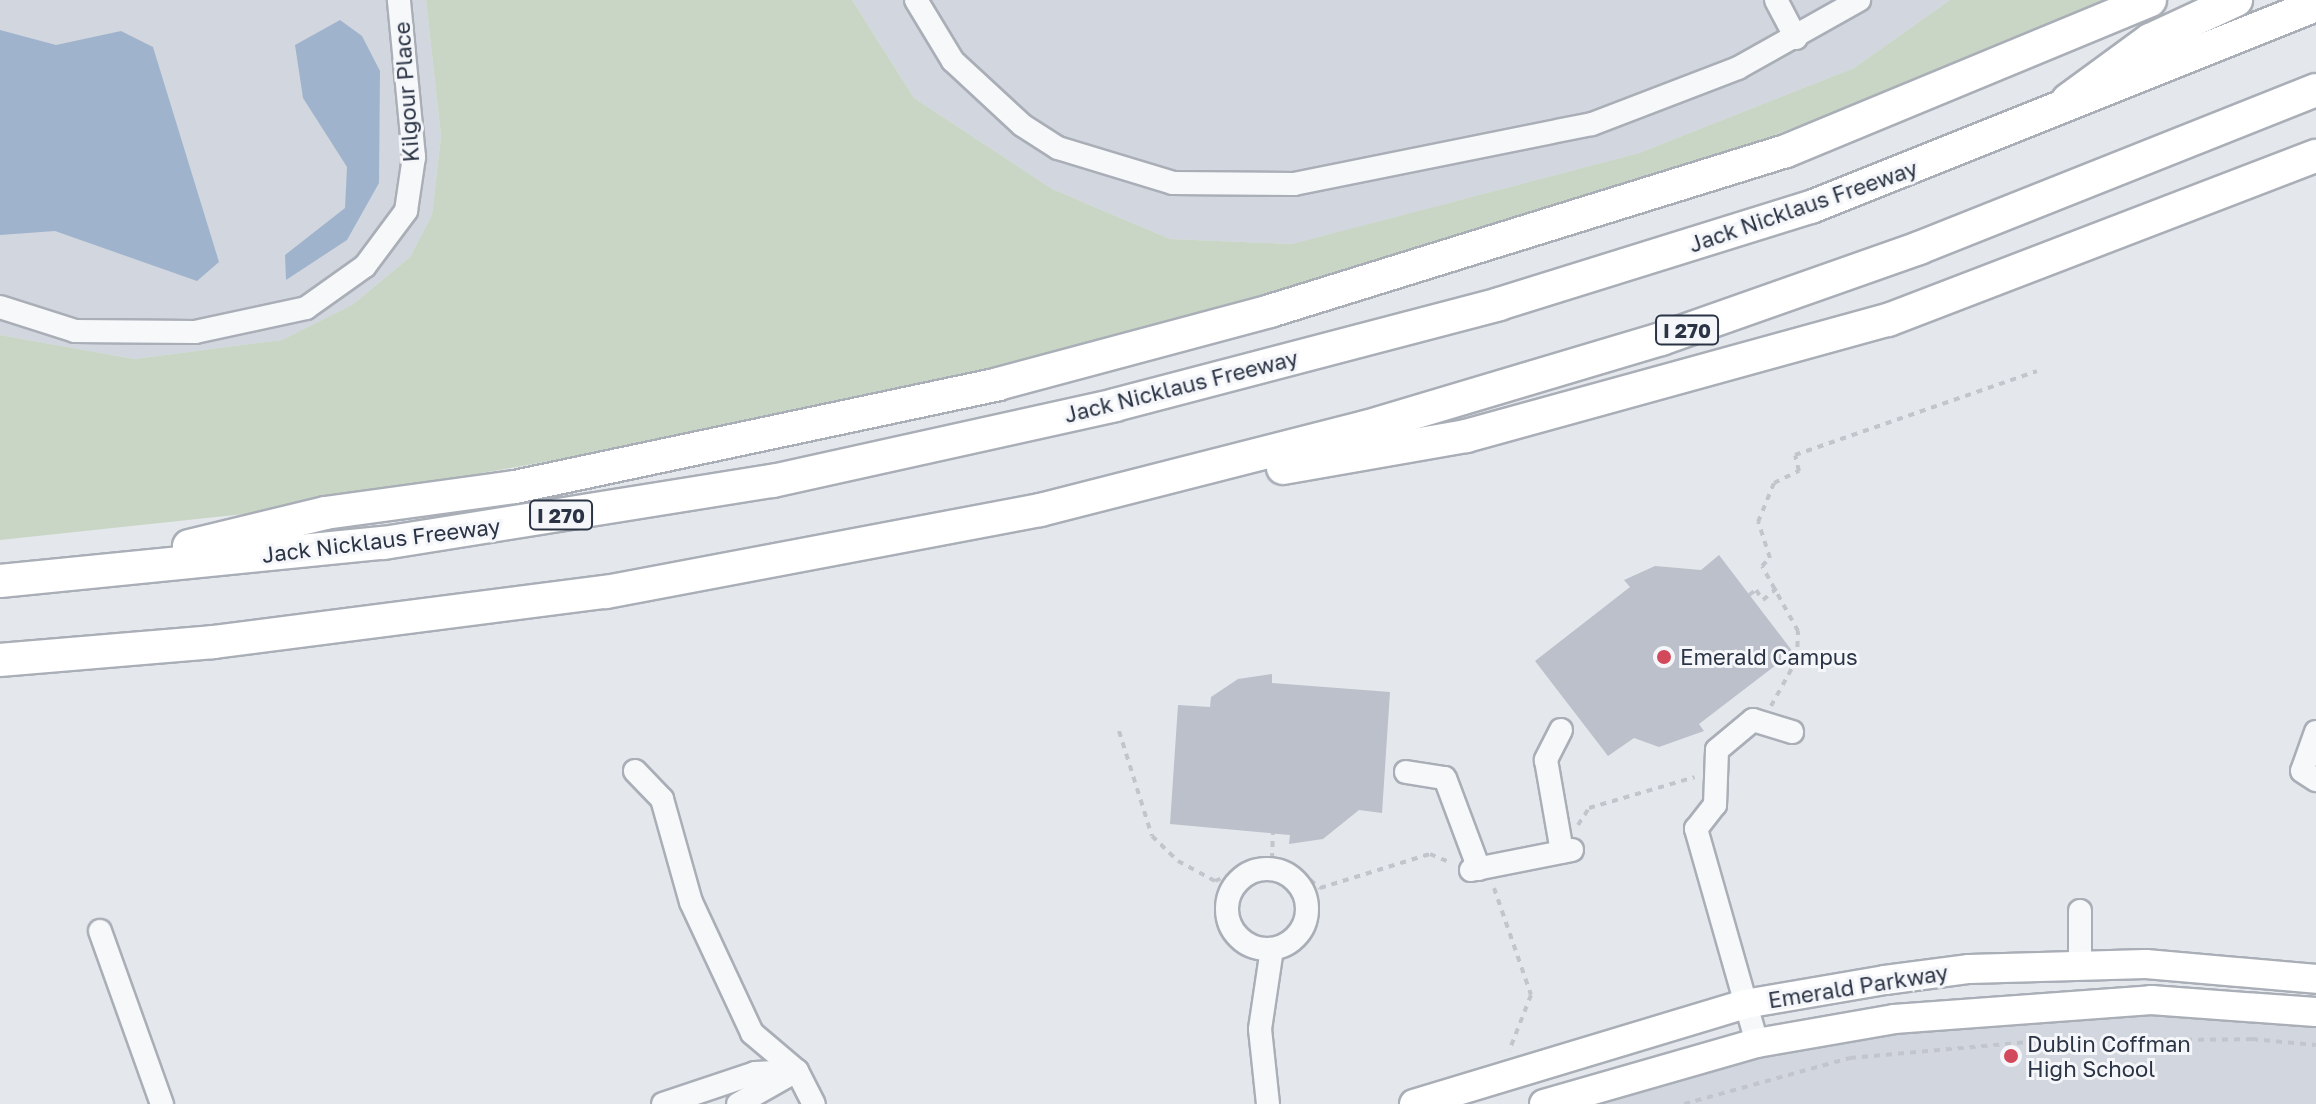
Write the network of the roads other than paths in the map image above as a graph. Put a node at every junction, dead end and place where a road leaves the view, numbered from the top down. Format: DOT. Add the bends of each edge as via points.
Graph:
graph roads {
  1 [pos="399,0"];
  2 [pos="916,0"];
  3 [pos="1776,0"];
  4 [pos="1859,0"];
  5 [pos="2150,0"];
  6 [pos="2236,0"];
  7 [pos="2316,5"];
  8 [pos="1796,38"];
  9 [pos="2316,90"];
  10 [pos="2045,119"];
  11 [pos="2316,156"];
  12 [pos="0,307"];
  13 [pos="1040,510"];
  14 [pos="92,572"];
  15 [pos="0,581"];
  16 [pos="0,660"];
  17 [pos="1561,730"];
  18 [pos="1792,732"];
  19 [pos="2316,732"];
  20 [pos="635,771"];
  21 [pos="1406,772"];
  22 [pos="2316,780"];
  23 [pos="2080,911"];
  24 [pos="100,931"];
  25 [pos="1272,949"];
  26 [pos="2080,966"];
  27 [pos="2316,979"];
  28 [pos="1745,1004"];
  29 [pos="2316,1012"];
  30 [pos="1757,1043"];
  31 [pos="797,1071"];
  32 [pos="162,1104"];
  33 [pos="663,1104"];
  34 [pos="738,1104"];
  35 [pos="814,1104"];
  36 [pos="1268,1104"];
  37 [pos="1414,1104"];
  38 [pos="1544,1104"];
  1 -- 12 [label="street, Kilgour Place" via="414,157 406,211 365,266 306,308 195,332 75,331"];
  2 -- 8 [label="street" via="953,61 1022,125 1097,165 1173,183 1294,184 1473,152 1592,124 1738,68"];
  3 -- 8 [label="street"];
  4 -- 8 [label="street"];
  5 -- 14 [label="highway" via="1786,151 1255,316 998,384 515,487 325,513"];
  6 -- 10 [label="highway" via="2112,63"];
  7 -- 10 [label="highway, Jack Nicklaus Freeway / I 270"];
  9 -- 13 [label="highway, I 270" via="1919,248 1661,339 1366,427"];
  10 -- 14 [label="highway, Jack Nicklaus Freeway / I 270" via="1811,207 1499,304 1115,405 773,481 384,543"];
  11 -- 13 [label="highway" via="1888,320 1466,436"];
  13 -- 16 [label="highway, I 270" via="606,592 213,642"];
  14 -- 15 [label="highway, Jack Nicklaus Freeway / I 270"];
  17 -- 21 [label="street" via="1546,760 1567,851 1466,867 1445,778"];
  18 -- 28 [label="street" via="1753,720 1717,750 1715,805 1696,829"];
  19 -- 22 [label="street" via="2302,771"];
  20 -- 31 [label="street" via="662,799 691,902 752,1033"];
  23 -- 26 [label="street"];
  24 -- 32 [label="street"];
  25 -- 36 [label="street" via="1260,1029"];
  26 -- 27 [label="main road, Emerald Parkway"];
  26 -- 28 [label="main road, Emerald Parkway" via="1969,969"];
  28 -- 30 [label="street"];
  28 -- 37 [label="main road, Emerald Parkway"];
  29 -- 30 [label="main road, Emerald Parkway" via="2151,1000 2071,1004 1894,1019"];
  30 -- 38 [label="main road, Emerald Parkway"];
  31 -- 33 [label="street" via="755,1073"];
  31 -- 34 [label="street"];
  31 -- 35 [label="street"];
}
